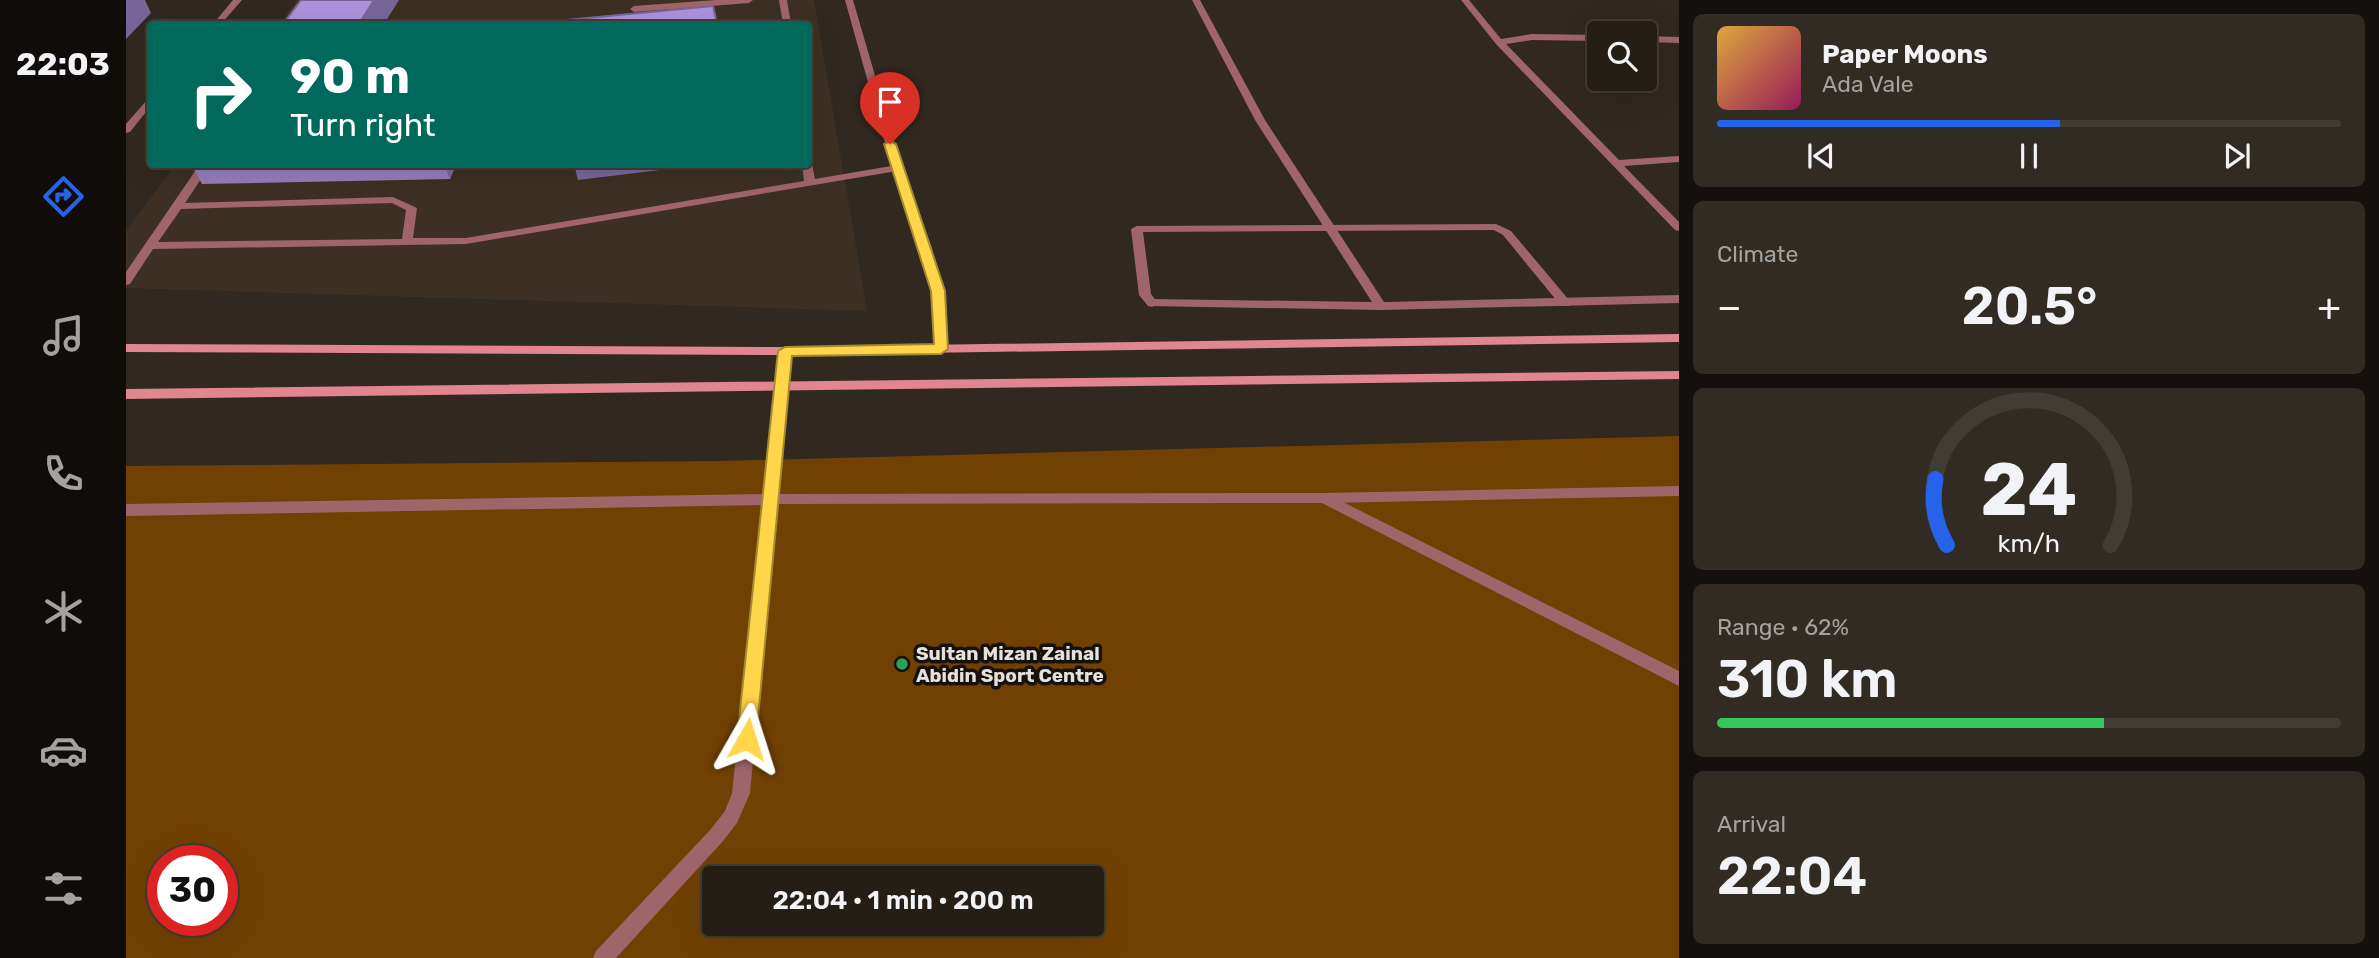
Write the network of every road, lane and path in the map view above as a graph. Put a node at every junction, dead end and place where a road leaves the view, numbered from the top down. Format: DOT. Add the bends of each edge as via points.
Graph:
graph roads {
  1 [pos="238,0"];
  2 [pos="740,0"];
  3 [pos="749,0"];
  4 [pos="783,0"];
  5 [pos="849,0"];
  6 [pos="1196,0"];
  7 [pos="1465,0"];
  8 [pos="686,3"];
  9 [pos="634,9"];
  10 [pos="220,21"];
  11 [pos="786,21"];
  12 [pos="1587,38"];
  13 [pos="1657,39"];
  14 [pos="1679,40"];
  15 [pos="1499,42"];
  16 [pos="147,106"];
  17 [pos="126,130"];
  18 [pos="1679,159"];
  19 [pos="1616,163"];
  20 [pos="203,168"];
  21 [pos="808,168"];
  22 [pos="897,168"];
  23 [pos="810,183"];
  24 [pos="178,206"];
  25 [pos="1329,226"];
  26 [pos="1679,228"];
  27 [pos="407,242"];
  28 [pos="150,246"];
  29 [pos="126,281"];
  30 [pos="1679,299"];
  31 [pos="1565,303"];
  32 [pos="1381,306"];
  33 [pos="1679,338"];
  34 [pos="126,348"];
  35 [pos="941,349"];
  36 [pos="785,351"];
  37 [pos="1679,375"];
  38 [pos="783,385"];
  39 [pos="126,394"];
  40 [pos="1679,491"];
  41 [pos="1325,498"];
  42 [pos="772,499"];
  43 [pos="126,510"];
  44 [pos="1679,679"];
  45 [pos="603,958"];
  1 -- 10 [label="street"];
  2 -- 3 [label="street"];
  2 -- 8 [label="street"];
  4 -- 11 [label="street"];
  5 -- 22 [label="street"];
  6 -- 25 [label="street" via="1260,120"];
  7 -- 15 [label="street"];
  8 -- 9 [label="street"];
  12 -- 15 [label="street"];
  13 -- 14 [label="street"];
  15 -- 19 [label="street"];
  16 -- 17 [label="street"];
  18 -- 19 [label="street"];
  19 -- 26 [label="street"];
  20 -- 24 [label="street"];
  21 -- 23 [label="street"];
  22 -- 23 [label="street"];
  22 -- 35 [label="street" via="938,291"];
  23 -- 27 [label="street" via="467,241"];
  24 -- 27 [label="street" via="393,200 412,208"];
  24 -- 28 [label="street"];
  25 -- 31 [label="street" via="1496,227 1507,233"];
  25 -- 32 [label="street"];
  25 -- 32 [label="street" via="1137,229 1145,295 1152,303"];
  27 -- 28 [label="street"];
  28 -- 29 [label="street"];
  30 -- 31 [label="street"];
  31 -- 32 [label="street"];
  33 -- 35 [label="main road"];
  34 -- 36 [label="main road"];
  35 -- 36 [label="main road"];
  36 -- 38 [label="street"];
  37 -- 38 [label="main road"];
  38 -- 39 [label="main road"];
  38 -- 42 [label="street"];
  40 -- 41 [label="street"];
  41 -- 42 [label="street"];
  41 -- 44 [label="street"];
  42 -- 43 [label="street"];
  42 -- 45 [label="street" via="741,793 718,835"];
}
